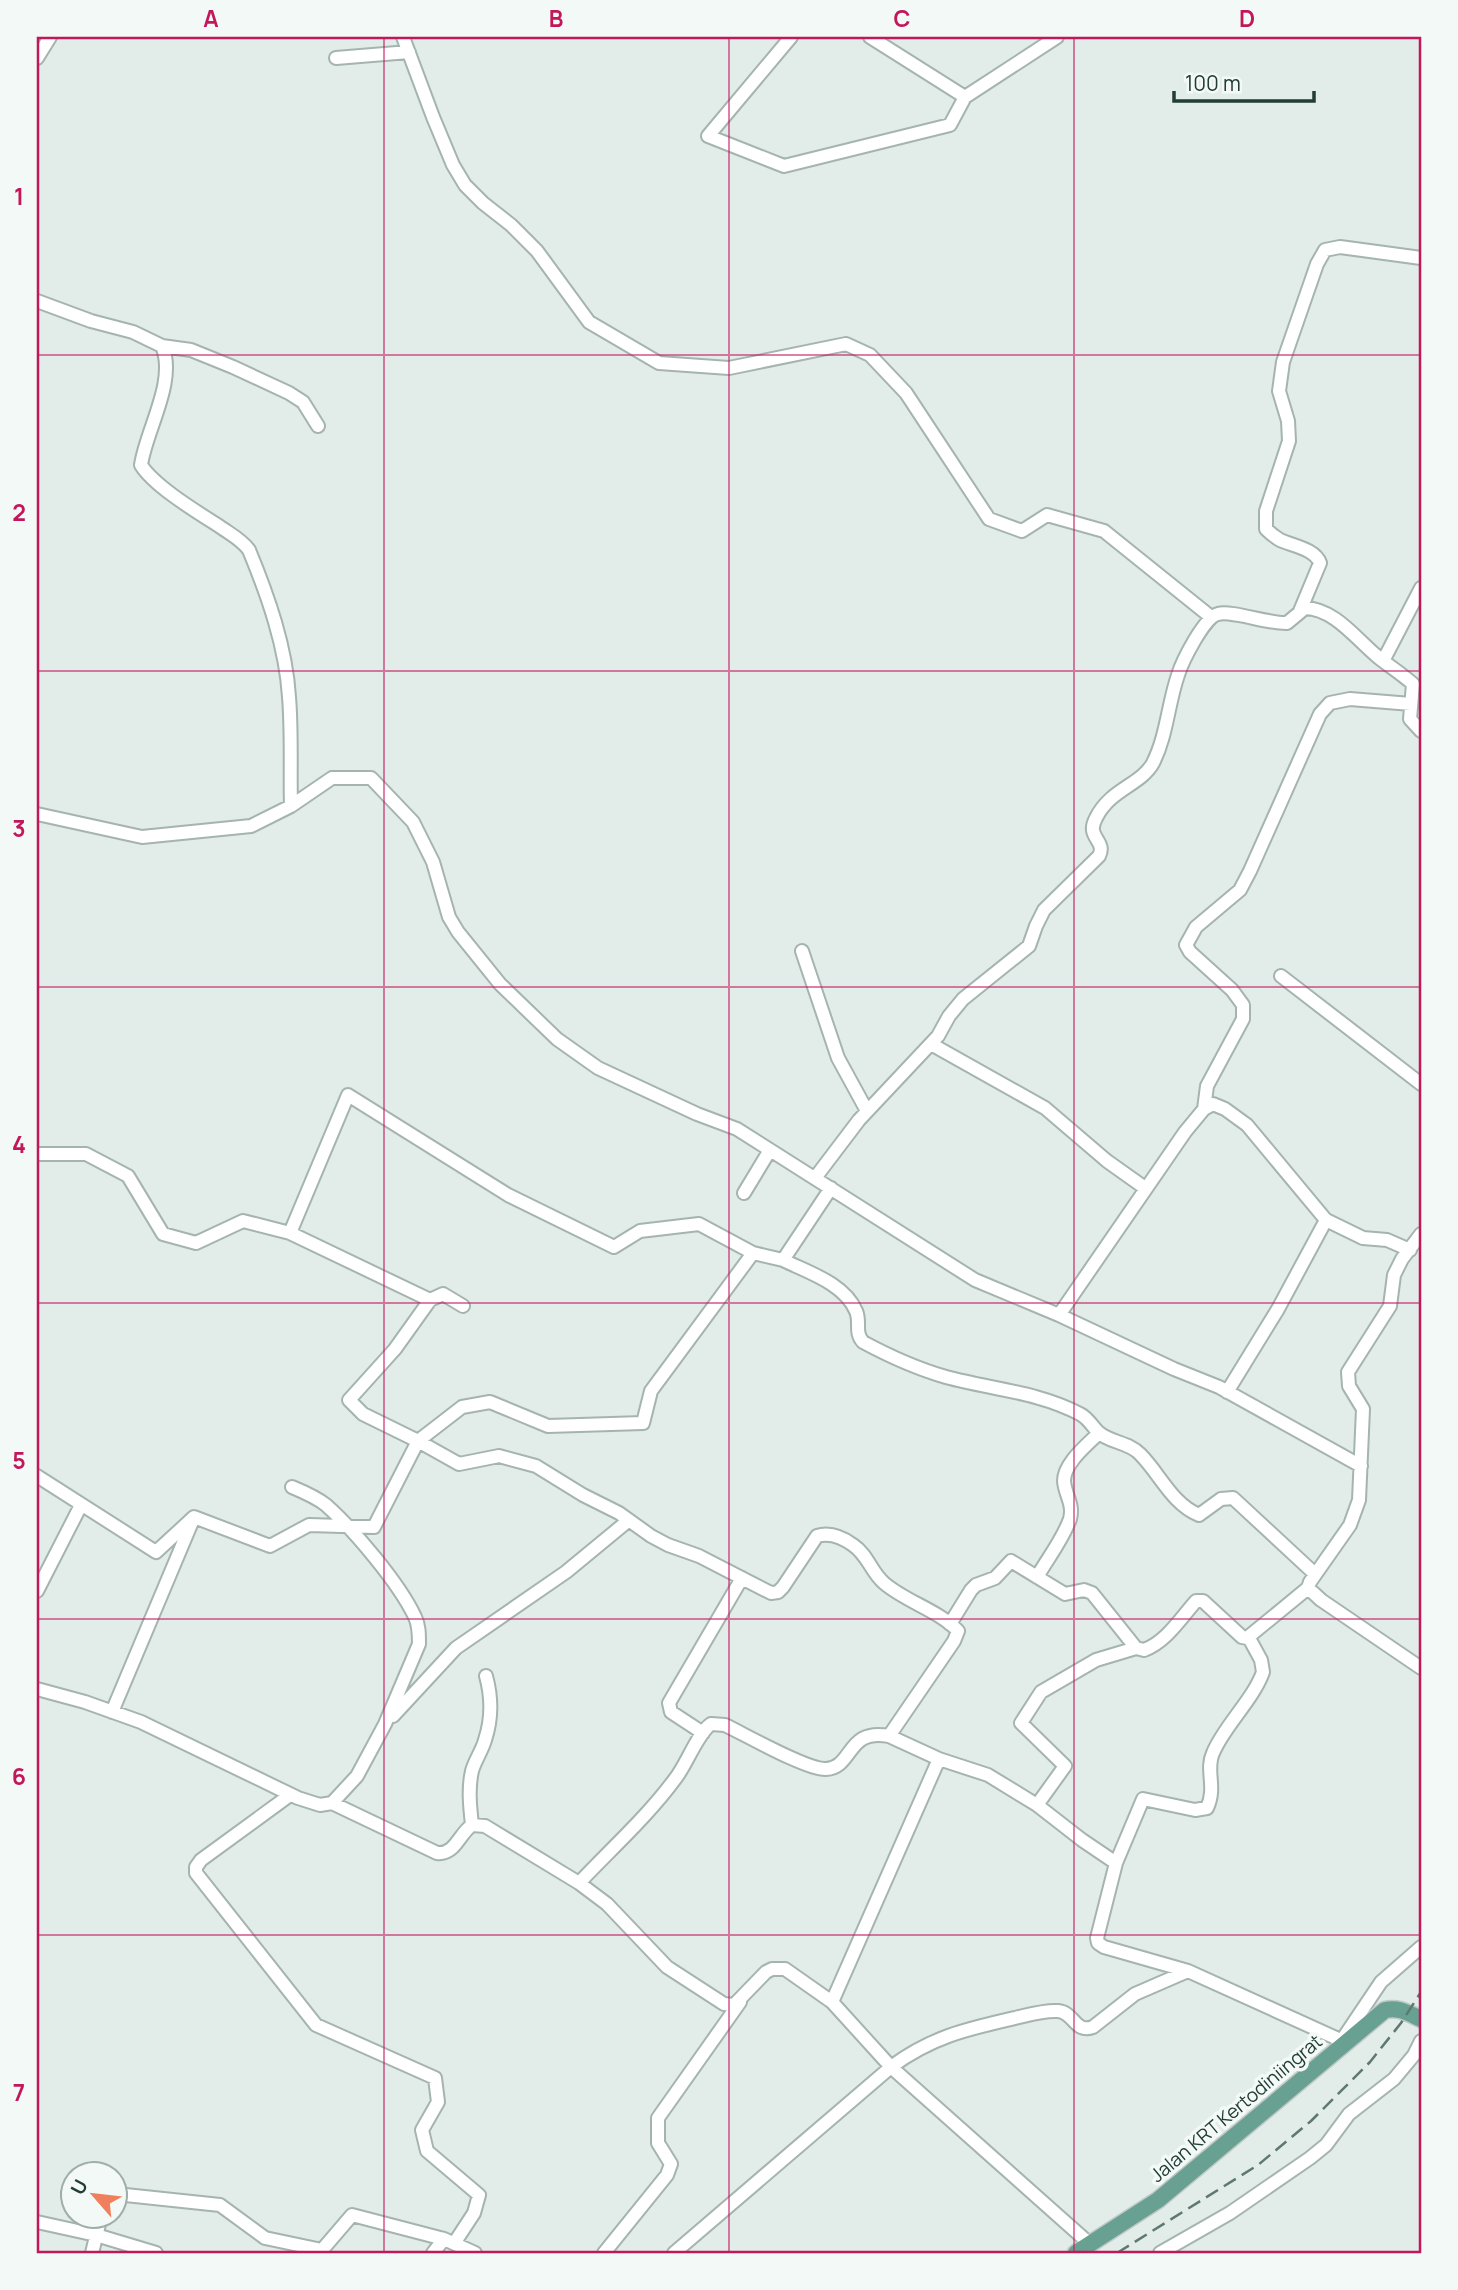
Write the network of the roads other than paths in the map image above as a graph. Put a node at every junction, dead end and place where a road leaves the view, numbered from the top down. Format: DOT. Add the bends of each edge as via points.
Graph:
graph roads {
  1 [pos="50,37"];
  2 [pos="403,37"];
  3 [pos="791,37"];
  4 [pos="870,37"];
  5 [pos="1057,37"];
  6 [pos="409,52"];
  7 [pos="37,58"];
  8 [pos="336,58"];
  9 [pos="965,97"];
  10 [pos="1421,258"];
  11 [pos="37,302"];
  12 [pos="162,346"];
  13 [pos="317,426"];
  14 [pos="1421,588"];
  15 [pos="1300,611"];
  16 [pos="1211,617"];
  17 [pos="1383,661"];
  18 [pos="1411,704"];
  19 [pos="1421,731"];
  20 [pos="291,806"];
  21 [pos="37,814"];
  22 [pos="802,951"];
  23 [pos="1281,976"];
  24 [pos="931,1044"];
  25 [pos="1421,1084"];
  26 [pos="1204,1109"];
  27 [pos="867,1111"];
  28 [pos="770,1150"];
  29 [pos="37,1154"];
  30 [pos="815,1178"];
  31 [pos="831,1188"];
  32 [pos="1145,1188"];
  33 [pos="744,1194"];
  34 [pos="1326,1220"];
  35 [pos="290,1233"];
  36 [pos="1421,1234"];
  37 [pos="1410,1250"];
  38 [pos="753,1253"];
  39 [pos="783,1261"];
  40 [pos="430,1300"];
  41 [pos="463,1306"];
  42 [pos="1059,1315"];
  43 [pos="1227,1392"];
  44 [pos="1099,1433"];
  45 [pos="418,1441"];
  46 [pos="1361,1466"];
  47 [pos="37,1476"];
  48 [pos="292,1487"];
  49 [pos="81,1505"];
  50 [pos="194,1517"];
  51 [pos="628,1520"];
  52 [pos="347,1526"];
  53 [pos="1315,1574"];
  54 [pos="1037,1577"];
  55 [pos="742,1578"];
  56 [pos="1308,1588"];
  57 [pos="37,1591"];
  58 [pos="950,1624"];
  59 [pos="1249,1638"];
  60 [pos="1136,1648"];
  61 [pos="1421,1668"];
  62 [pos="486,1676"];
  63 [pos="37,1689"];
  64 [pos="112,1712"];
  65 [pos="385,1724"];
  66 [pos="703,1733"];
  67 [pos="889,1736"];
  68 [pos="939,1759"];
  69 [pos="290,1794"];
  70 [pos="331,1803"];
  71 [pos="1037,1805"];
  72 [pos="472,1825"];
  73 [pos="1116,1863"];
  74 [pos="579,1884"];
  75 [pos="1421,1947"];
  76 [pos="1188,1971"];
  77 [pos="741,2000"];
  78 [pos="832,2002"];
  79 [pos="1421,2019"];
  80 [pos="1421,2041"];
  81 [pos="1344,2042"];
  82 [pos="891,2067"];
  83 [pos="130,2195"];
  84 [pos="37,2222"];
  85 [pos="97,2230"];
  86 [pos="96,2235"];
  87 [pos="450,2241"];
  88 [pos="1091,2245"];
  89 [pos="92,2253"];
  90 [pos="156,2253"];
  91 [pos="433,2253"];
  92 [pos="475,2253"];
  93 [pos="604,2253"];
  94 [pos="674,2253"];
  95 [pos="1076,2253"];
  96 [pos="1160,2253"];
  1 -- 7 [label="street"];
  2 -- 6 [label="street"];
  3 -- 9 [label="street" via="708,136 784,166 950,125"];
  4 -- 9 [label="street"];
  5 -- 9 [label="street"];
  6 -- 8 [label="street"];
  6 -- 16 [label="street" via="465,185 537,251 589,322 659,363 729,368 846,344 870,355 906,393 989,519 1022,531 1047,515 1104,531"];
  10 -- 15 [label="street" via="1340,247 1325,250 1283,362 1279,391 1289,441 1266,511 1266,529 1318,558 1320,563"];
  11 -- 12 [label="street" via="133,332"];
  12 -- 13 [label="street" via="203,354 289,393 303,402"];
  12 -- 20 [label="street" via="166,370 141,465 249,550 284,658"];
  14 -- 17 [label="street"];
  15 -- 16 [label="street" via="1287,623 1222,613"];
  15 -- 17 [label="street" via="1323,612"];
  16 -- 24 [label="street" via="1179,672 1165,732 1151,765 1114,794 1096,816 1092,829 1101,845 1099,856 1044,909 1029,946 963,999"];
  17 -- 18 [label="street" via="1413,684"];
  18 -- 19 [label="street" via="1410,719"];
  18 -- 26 [label="street" via="1350,699 1330,703 1320,714 1240,890 1196,927 1186,945 1243,1005 1243,1019 1207,1086"];
  20 -- 21 [label="street" via="251,825 142,837"];
  20 -- 28 [label="street" via="332,778 371,778 413,822 458,932 500,984 557,1039 598,1068 737,1129"];
  22 -- 27 [label="street" via="838,1058"];
  23 -- 25 [label="street"];
  24 -- 27 [label="street"];
  24 -- 32 [label="street" via="1045,1108"];
  26 -- 32 [label="street"];
  26 -- 34 [label="street" via="1220,1106 1247,1125"];
  27 -- 30 [label="street"];
  28 -- 30 [label="street"];
  28 -- 33 [label="street"];
  29 -- 35 [label="street" via="86,1154 128,1175 163,1234 196,1243 243,1221"];
  30 -- 31 [label="street"];
  31 -- 39 [label="street"];
  31 -- 42 [label="street" via="975,1280"];
  32 -- 42 [label="street"];
  34 -- 37 [label="street" via="1363,1238 1387,1240"];
  34 -- 43 [label="street"];
  35 -- 38 [label="street" via="348,1095 508,1195 614,1247 640,1231 699,1224"];
  35 -- 40 [label="street"];
  36 -- 37 [label="street"];
  37 -- 46 [label="street" via="1394,1275 1390,1306 1348,1372 1349,1385 1363,1409"];
  38 -- 39 [label="street"];
  38 -- 45 [label="street" via="651,1391 643,1423 548,1426 490,1402 462,1407"];
  39 -- 44 [label="street" via="827,1281 847,1298 858,1318 859,1339 869,1346 945,1377 1071,1409"];
  40 -- 41 [label="street" via="443,1294"];
  40 -- 45 [label="street" via="395,1349 349,1400 363,1414"];
  42 -- 43 [label="street"];
  43 -- 46 [label="street"];
  44 -- 53 [label="street" via="1135,1449 1175,1497 1196,1514 1222,1499 1237,1500"];
  44 -- 54 [label="street" via="1066,1473 1070,1518"];
  45 -- 51 [label="street" via="459,1464 499,1456 536,1466"];
  45 -- 52 [label="street" via="374,1527"];
  46 -- 53 [label="street" via="1359,1500 1350,1525"];
  47 -- 49 [label="street"];
  48 -- 52 [label="street" via="325,1504"];
  49 -- 50 [label="street" via="156,1552"];
  49 -- 57 [label="street"];
  50 -- 52 [label="street" via="270,1546 309,1525"];
  50 -- 64 [label="street"];
  51 -- 55 [label="street" via="661,1541"];
  51 -- 65 [label="street" via="566,1572 456,1648"];
  52 -- 65 [label="street" via="382,1567 417,1625 419,1643"];
  53 -- 56 [label="street"];
  54 -- 58 [label="street" via="1009,1561 995,1578 971,1590"];
  54 -- 60 [label="street" via="1065,1594 1092,1593"];
  55 -- 58 [label="street" via="778,1592 817,1536 830,1534 862,1552 885,1584"];
  55 -- 66 [label="street" via="668,1703 671,1712"];
  56 -- 59 [label="street"];
  56 -- 61 [label="street"];
  58 -- 67 [label="street" via="958,1635"];
  59 -- 60 [label="street" via="1199,1600 1159,1642 1144,1650"];
  59 -- 73 [label="street" via="1263,1672 1214,1750 1207,1808 1195,1810 1137,1796"];
  60 -- 71 [label="street" via="1096,1660 1041,1692 1021,1723 1065,1766"];
  62 -- 72 [label="street" via="490,1717 472,1770"];
  63 -- 64 [label="street"];
  64 -- 69 [label="street"];
  65 -- 70 [label="street" via="357,1776"];
  66 -- 67 [label="street" via="711,1724 725,1725 807,1766 823,1769 837,1766 862,1738"];
  66 -- 74 [label="street" via="675,1780"];
  67 -- 68 [label="street"];
  68 -- 71 [label="street" via="988,1775"];
  68 -- 78 [label="street"];
  69 -- 70 [label="street" via="320,1805"];
  69 -- 87 [label="street" via="201,1860 196,1873 316,2025 435,2078 438,2102 422,2130 427,2151 479,2195 474,2213"];
  70 -- 72 [label="street" via="437,1853 451,1850"];
  71 -- 73 [label="street"];
  72 -- 74 [label="street" via="485,1826"];
  73 -- 76 [label="street" via="1098,1943"];
  74 -- 77 [label="street" via="607,1904 667,1967 724,2004"];
  75 -- 81 [label="street" via="1381,1982"];
  76 -- 81 [label="street"];
  76 -- 82 [label="street" via="1135,1994 1086,2030 1063,2012 1035,2014 930,2042"];
  77 -- 78 [label="street" via="761,1976 778,1968"];
  77 -- 93 [label="street" via="657,2118 658,2143 671,2164 667,2175"];
  78 -- 82 [label="street"];
  79 -- 81 [label="main road, Jalan KRT Kertodiniingrat" via="1403,2010 1385,2010"];
  80 -- 96 [label="street" via="1394,2078 1349,2114 1310,2158 1230,2213"];
  81 -- 88 [label="main road, Jalan KRT Kertodiniingrat" via="1158,2200"];
  82 -- 88 [label="street"];
  82 -- 94 [label="street"];
  83 -- 87 [label="street" via="220,2205 265,2238 322,2249 352,2215"];
  84 -- 86 [label="street"];
  85 -- 86 [label="street"];
  86 -- 89 [label="street"];
  86 -- 90 [label="street"];
  87 -- 91 [label="street"];
  87 -- 92 [label="street"];
  88 -- 95 [label="main road, Jalan KRT Kertodiniingrat"];
}
